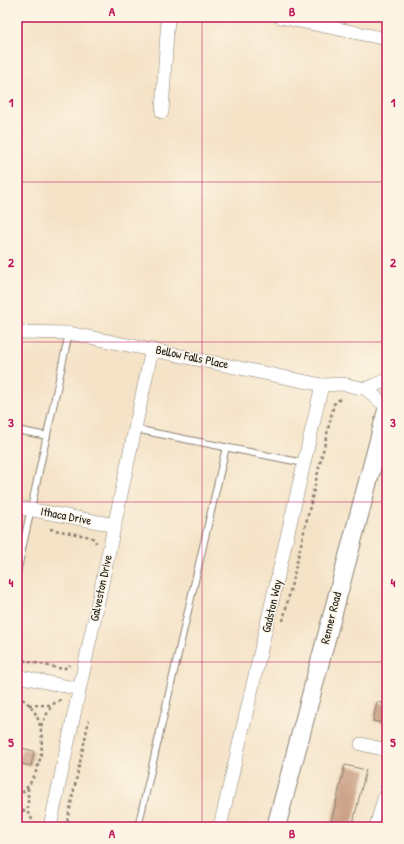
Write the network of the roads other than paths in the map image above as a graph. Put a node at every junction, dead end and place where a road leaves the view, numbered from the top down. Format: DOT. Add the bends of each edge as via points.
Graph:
graph roads {
  1 [pos="168,17"];
  2 [pos="280,17"];
  3 [pos="387,39"];
  4 [pos="162,112"];
  5 [pos="17,332"];
  6 [pos="69,333"];
  7 [pos="152,349"];
  8 [pos="387,380"];
  9 [pos="322,385"];
  10 [pos="366,389"];
  11 [pos="387,409"];
  12 [pos="135,429"];
  13 [pos="17,430"];
  14 [pos="47,436"];
  15 [pos="226,447"];
  16 [pos="305,463"];
  17 [pos="17,506"];
  18 [pos="31,510"];
  19 [pos="114,525"];
  20 [pos="17,573"];
  21 [pos="17,676"];
  22 [pos="79,689"];
  23 [pos="361,744"];
  24 [pos="387,750"];
  25 [pos="387,788"];
  26 [pos="50,827"];
  27 [pos="138,827"];
  28 [pos="220,827"];
  29 [pos="276,827"];
  30 [pos="376,827"];
  1 -- 4 [label="street"];
  2 -- 3 [label="street"];
  5 -- 6 [label="street, Bellow Falls Place"];
  6 -- 7 [label="street, Bellow Falls Place"];
  6 -- 14 [label="lane"];
  7 -- 9 [label="street, Bellow Falls Place"];
  7 -- 12 [label="street, Galveston Drive"];
  8 -- 10 [label="street"];
  9 -- 10 [label="street, Bellow Falls Place" via="343,384"];
  9 -- 16 [label="street, Gadston Way"];
  10 -- 11 [label="street, Bellow Falls Place"];
  11 -- 29 [label="main road, Renner Road"];
  12 -- 15 [label="lane"];
  12 -- 19 [label="street, Galveston Drive"];
  13 -- 14 [label="lane"];
  14 -- 18 [label="lane"];
  15 -- 16 [label="lane"];
  15 -- 27 [label="lane"];
  16 -- 28 [label="street, Gadston Way"];
  17 -- 18 [label="street, Ithaca Drive"];
  18 -- 19 [label="street, Ithaca Drive"];
  18 -- 20 [label="lane"];
  19 -- 22 [label="street, Galveston Drive"];
  21 -- 22 [label="street"];
  22 -- 26 [label="street, Galveston Drive"];
  23 -- 24 [label="street"];
  25 -- 30 [label="street"];
}
